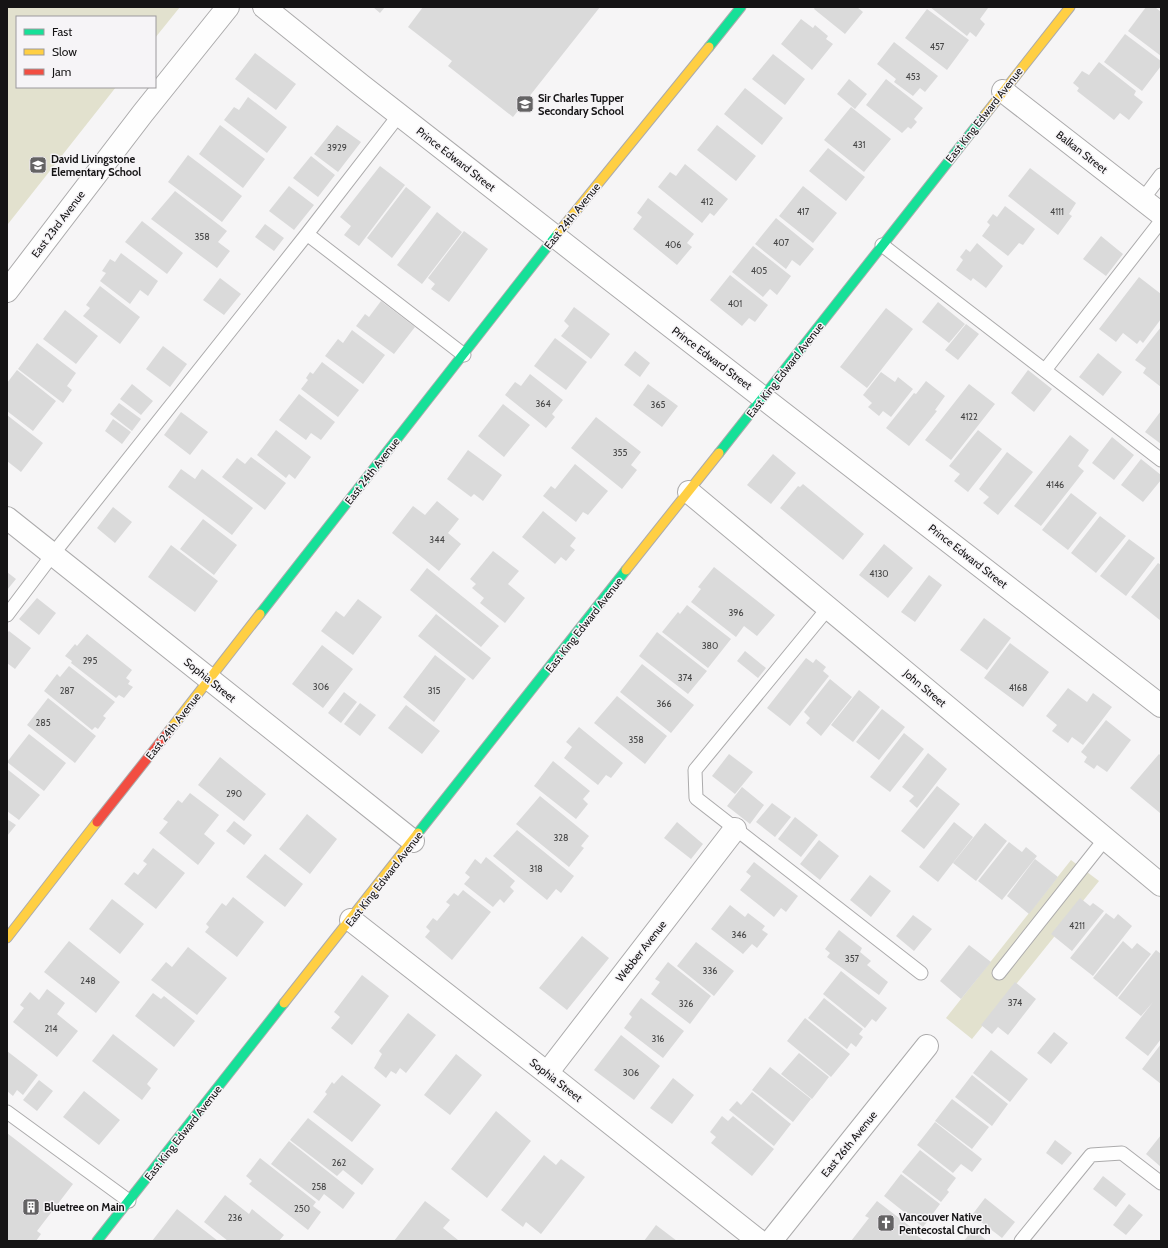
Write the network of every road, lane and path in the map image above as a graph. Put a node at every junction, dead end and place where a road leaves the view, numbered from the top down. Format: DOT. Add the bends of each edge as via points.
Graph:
graph roads {
  1 [pos="228,7"];
  2 [pos="264,7"];
  3 [pos="741,7"];
  4 [pos="1070,7"];
  5 [pos="1003,91"];
  6 [pos="399,115"];
  7 [pos="1161,175"];
  8 [pos="1143,199"];
  9 [pos="1161,214"];
  10 [pos="1161,222"];
  11 [pos="307,234"];
  12 [pos="555,237"];
  13 [pos="882,245"];
  14 [pos="7,291"];
  15 [pos="464,355"];
  16 [pos="1045,370"];
  17 [pos="764,397"];
  18 [pos="1161,460"];
  19 [pos="689,492"];
  20 [pos="7,518"];
  21 [pos="53,554"];
  22 [pos="829,608"];
  23 [pos="7,615"];
  24 [pos="209,680"];
  25 [pos="1161,706"];
  26 [pos="735,829"];
  27 [pos="1105,839"];
  28 [pos="413,841"];
  29 [pos="1161,885"];
  30 [pos="351,920"];
  31 [pos="7,938"];
  32 [pos="921,973"];
  33 [pos="999,973"];
  34 [pos="927,1046"];
  35 [pos="547,1073"];
  36 [pos="7,1112"];
  37 [pos="1161,1183"];
  38 [pos="129,1201"];
  39 [pos="103,1239"];
  40 [pos="759,1241"];
  41 [pos="771,1241"];
  42 [pos="1021,1241"];
  1 -- 14 [label="street, East 23rd Avenue"];
  2 -- 6 [label="street, Prince Edward Street"];
  3 -- 12 [label="main road, East 24th Avenue"];
  4 -- 5 [label="main road, East King Edward Avenue"];
  5 -- 8 [label="street, Balkan Street"];
  5 -- 13 [label="main road, East King Edward Avenue"];
  6 -- 11 [label="lane"];
  6 -- 12 [label="street, Prince Edward Street"];
  7 -- 8 [label="lane"];
  8 -- 9 [label="street, Balkan Street"];
  10 -- 16 [label="lane"];
  11 -- 15 [label="lane"];
  11 -- 21 [label="lane"];
  12 -- 15 [label="main road, East 24th Avenue"];
  12 -- 17 [label="street, Prince Edward Street"];
  13 -- 16 [label="lane"];
  13 -- 17 [label="main road, East King Edward Avenue"];
  15 -- 24 [label="main road, East 24th Avenue"];
  16 -- 18 [label="lane"];
  17 -- 19 [label="main road, East King Edward Avenue"];
  17 -- 25 [label="street, Prince Edward Street"];
  19 -- 22 [label="street, John Street"];
  19 -- 28 [label="main road, East King Edward Avenue"];
  20 -- 21 [label="street, Sophia Street"];
  21 -- 23 [label="lane"];
  21 -- 24 [label="street, Sophia Street"];
  22 -- 26 [label="lane" via="695,770 696,798"];
  22 -- 27 [label="street, John Street"];
  24 -- 28 [label="street, Sophia Street"];
  24 -- 31 [label="main road, East 24th Avenue"];
  26 -- 32 [label="lane"];
  26 -- 35 [label="street, Webber Avenue"];
  27 -- 29 [label="street, John Street"];
  27 -- 33 [label="lane"];
  28 -- 30 [label="main road, East King Edward Avenue"];
  30 -- 35 [label="street, Sophia Street"];
  30 -- 38 [label="main road, East King Edward Avenue"];
  34 -- 41 [label="street, East 26th Avenue"];
  35 -- 40 [label="street, Sophia Street"];
  36 -- 38 [label="lane"];
  37 -- 42 [label="lane" via="1122,1153 1092,1155"];
  38 -- 39 [label="main road, East King Edward Avenue"];
}
